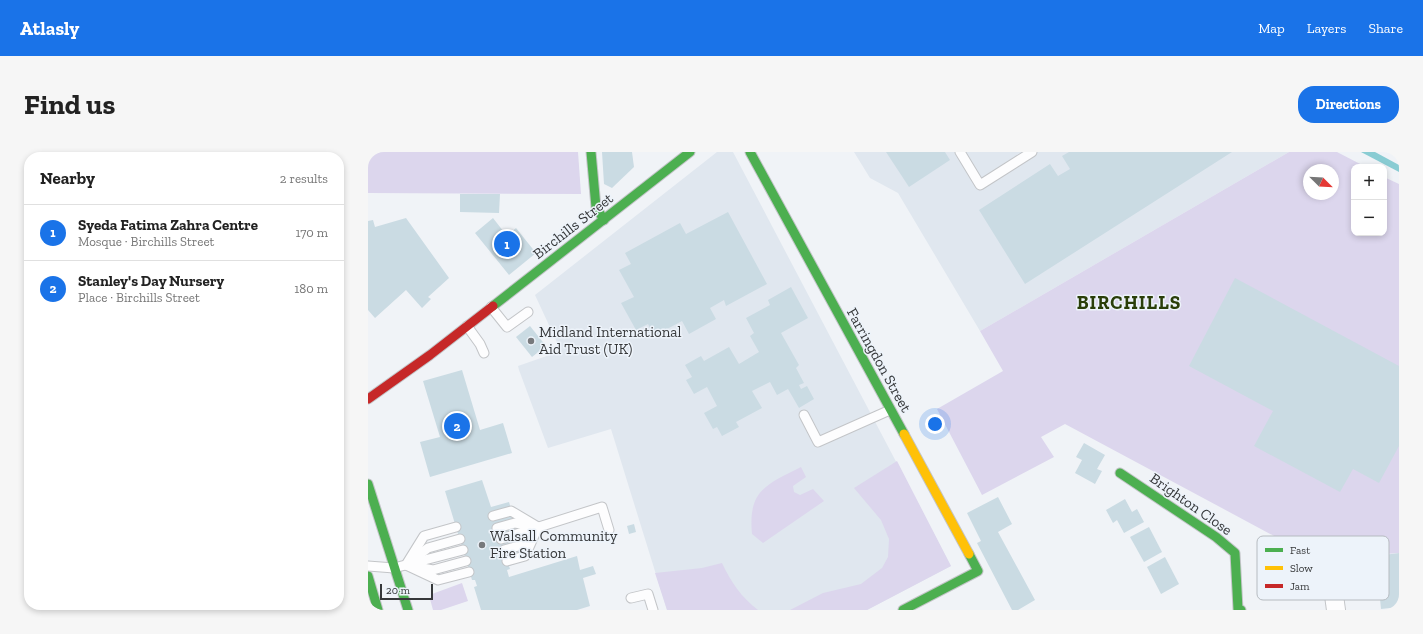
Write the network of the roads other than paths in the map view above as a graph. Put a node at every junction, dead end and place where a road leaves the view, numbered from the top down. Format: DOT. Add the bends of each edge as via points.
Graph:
graph roads {
  1 [pos="591,152"];
  2 [pos="690,152"];
  3 [pos="750,152"];
  4 [pos="960,152"];
  5 [pos="1032,152"];
  6 [pos="604,220"];
  7 [pos="492,307"];
  8 [pos="528,312"];
  9 [pos="467,326"];
  10 [pos="484,353"];
  11 [pos="370,402"];
  12 [pos="890,410"];
  13 [pos="804,415"];
  14 [pos="1120,473"];
  15 [pos="368,484"];
  16 [pos="494,516"];
  17 [pos="456,527"];
  18 [pos="538,527"];
  19 [pos="497,528"];
  20 [pos="609,530"];
  21 [pos="460,539"];
  22 [pos="501,539"];
  23 [pos="463,550"];
  24 [pos="504,550"];
  25 [pos="466,561"];
  26 [pos="507,561"];
  27 [pos="406,565"];
  28 [pos="368,566"];
  29 [pos="394,568"];
  30 [pos="470,572"];
  31 [pos="368,576"];
  32 [pos="631,598"];
  33 [pos="1335,600"];
  34 [pos="378,610"];
  35 [pos="408,610"];
  36 [pos="652,610"];
  37 [pos="903,610"];
  38 [pos="1241,610"];
  39 [pos="1336,610"];
  1 -- 6 [label="main road" via="596,207"];
  2 -- 6 [label="main road, Birchills Street"];
  3 -- 12 [label="main road, Farringdon Street"];
  4 -- 5 [label="lane" via="980,185"];
  6 -- 7 [label="main road, Birchills Street"];
  7 -- 8 [label="lane" via="507,327"];
  7 -- 9 [label="main road, Birchills Street"];
  9 -- 10 [label="lane"];
  9 -- 11 [label="main road, Birchills Street" via="378,393"];
  12 -- 13 [label="lane" via="818,442"];
  12 -- 37 [label="main road, Farringdon Street" via="978,570"];
  14 -- 38 [label="main road, Brighton Close" via="1216,537 1235,553 1238,609"];
  15 -- 29 [label="main road"];
  16 -- 18 [label="lane" via="511,511"];
  17 -- 27 [label="lane" via="424,536"];
  18 -- 19 [label="lane" via="515,523"];
  18 -- 20 [label="lane" via="602,507"];
  18 -- 22 [label="lane"];
  18 -- 24 [label="lane" via="522,545"];
  18 -- 26 [label="lane" via="525,556"];
  21 -- 27 [label="lane" via="428,548"];
  23 -- 27 [label="lane"];
  25 -- 27 [label="lane" via="433,570"];
  27 -- 29 [label="lane"];
  27 -- 30 [label="lane" via="438,580"];
  28 -- 29 [label="lane"];
  29 -- 35 [label="main road"];
  31 -- 34 [label="main road"];
  32 -- 36 [label="lane" via="648,594"];
  33 -- 39 [label="street"];
}
